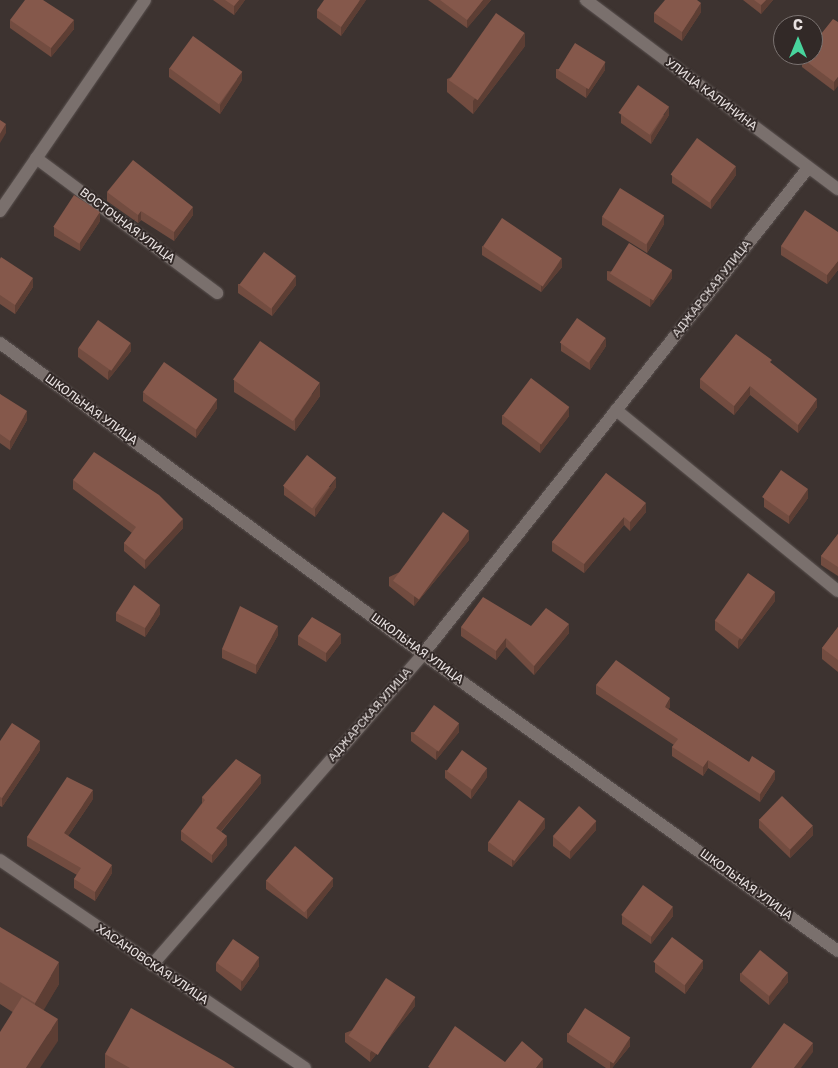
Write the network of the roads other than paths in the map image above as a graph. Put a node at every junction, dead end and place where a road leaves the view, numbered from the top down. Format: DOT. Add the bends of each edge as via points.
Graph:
graph roads {
  1 [pos="145,0"];
  2 [pos="586,0"];
  3 [pos="36,158"];
  4 [pos="808,168"];
  5 [pos="838,189"];
  6 [pos="0,211"];
  7 [pos="217,293"];
  8 [pos="0,343"];
  9 [pos="616,410"];
  10 [pos="838,592"];
  11 [pos="423,654"];
  12 [pos="0,860"];
  13 [pos="838,951"];
  14 [pos="152,965"];
  15 [pos="305,1068"];
  1 -- 3 [label="street"];
  2 -- 4 [label="street, УЛИЦА КАЛИНИНА"];
  3 -- 6 [label="street"];
  3 -- 7 [label="street, ВОСТОЧНАЯ УЛИЦА"];
  4 -- 5 [label="street, УЛИЦА КАЛИНИНА"];
  4 -- 9 [label="street, АДЖАРСКАЯ УЛИЦА"];
  8 -- 11 [label="street, ШКОЛЬНАЯ УЛИЦА"];
  9 -- 10 [label="street"];
  9 -- 11 [label="street, АДЖАРСКАЯ УЛИЦА"];
  11 -- 13 [label="street, ШКОЛЬНАЯ УЛИЦА"];
  11 -- 14 [label="street, АДЖАРСКАЯ УЛИЦА"];
  12 -- 14 [label="street, ХАСАНОВСКАЯ УЛИЦА"];
  14 -- 15 [label="street, ХАСАНОВСКАЯ УЛИЦА"];
}
